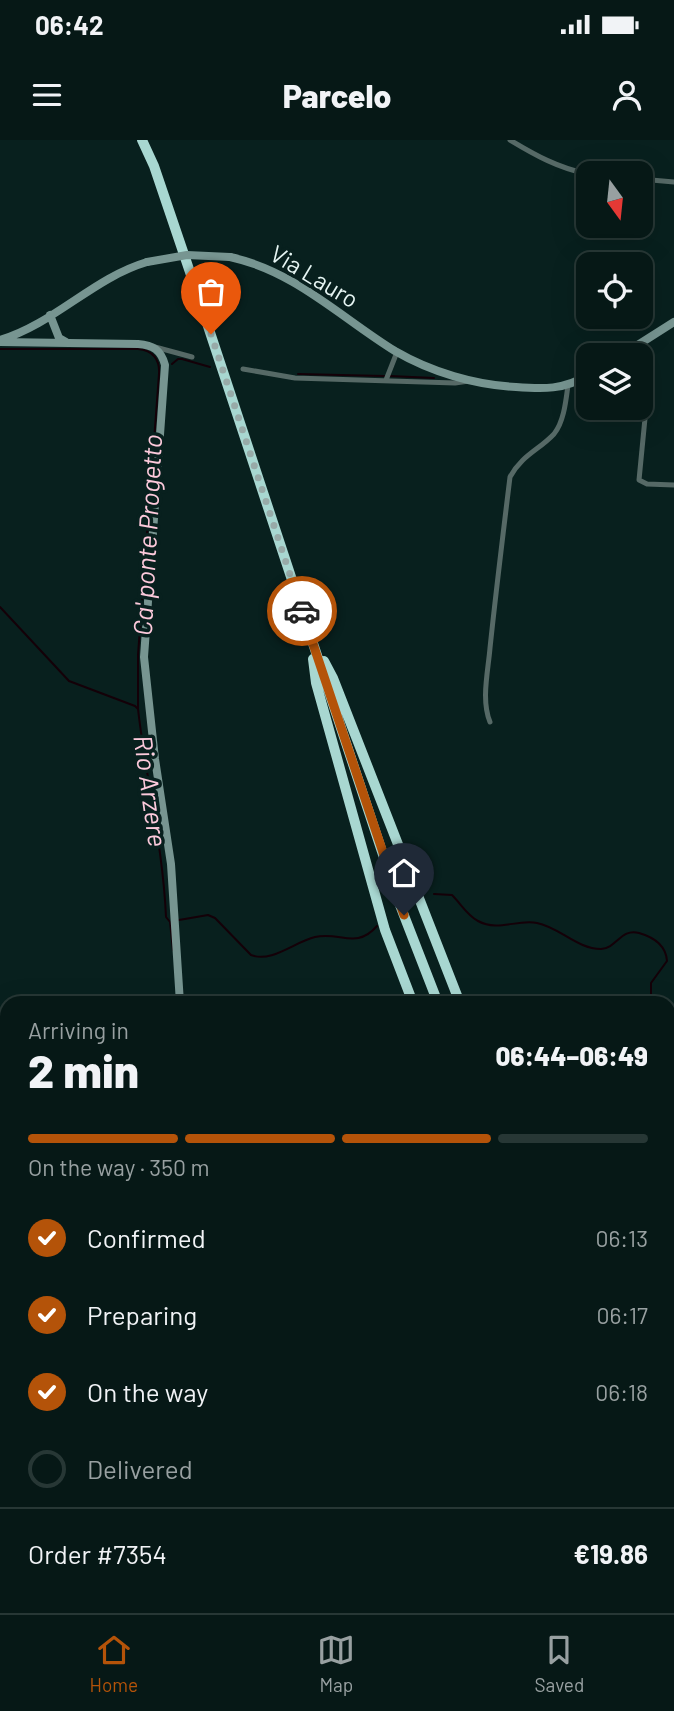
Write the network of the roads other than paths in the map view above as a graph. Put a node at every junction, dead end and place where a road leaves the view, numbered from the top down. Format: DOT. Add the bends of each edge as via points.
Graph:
graph roads {
  1 [pos="142,140"];
  2 [pos="510,140"];
  3 [pos="576,172"];
  4 [pos="653,180"];
  5 [pos="674,182"];
  6 [pos="50,315"];
  7 [pos="674,322"];
  8 [pos="0,341"];
  9 [pos="642,343"];
  10 [pos="68,344"];
  11 [pos="152,346"];
  12 [pos="397,352"];
  13 [pos="178,353"];
  14 [pos="192,357"];
  15 [pos="165,365"];
  16 [pos="243,369"];
  17 [pos="386,380"];
  18 [pos="470,381"];
  19 [pos="576,381"];
  20 [pos="568,385"];
  21 [pos="645,420"];
  22 [pos="674,485"];
  23 [pos="309,632"];
  24 [pos="491,722"];
  25 [pos="180,996"];
  26 [pos="410,996"];
  27 [pos="435,996"];
  28 [pos="457,996"];
  1 -- 23 [label="highway"];
  2 -- 3 [label="street" via="545,161"];
  4 -- 5 [label="street"];
  6 -- 8 [label="street, Via Lauro"];
  6 -- 10 [label="street" via="60,338"];
  6 -- 12 [label="street, Via Lauro, bridge" via="147,262 187,255 230,257 297,283"];
  7 -- 9 [label="street"];
  8 -- 10 [label="street"];
  10 -- 11 [label="street"];
  11 -- 13 [label="street"];
  11 -- 15 [label="street"];
  12 -- 17 [label="street"];
  12 -- 18 [label="street, Via Lauro"];
  13 -- 14 [label="street"];
  13 -- 15 [label="street"];
  15 -- 25 [label="street" via="144,657 171,864"];
  16 -- 17 [label="street, Via Lauro" via="295,378"];
  17 -- 18 [label="street, Via Lauro"];
  18 -- 20 [label="street, Via Lauro" via="541,389"];
  19 -- 20 [label="street, Via Lauro"];
  20 -- 24 [label="street" via="554,433 517,463 510,477 487,681 485,710"];
  21 -- 22 [label="street" via="639,480"];
  23 -- 26 [label="highway" via="316,683 347,798 385,930"];
  23 -- 27 [label="highway"];
  23 -- 28 [label="highway" via="333,678"];
}
